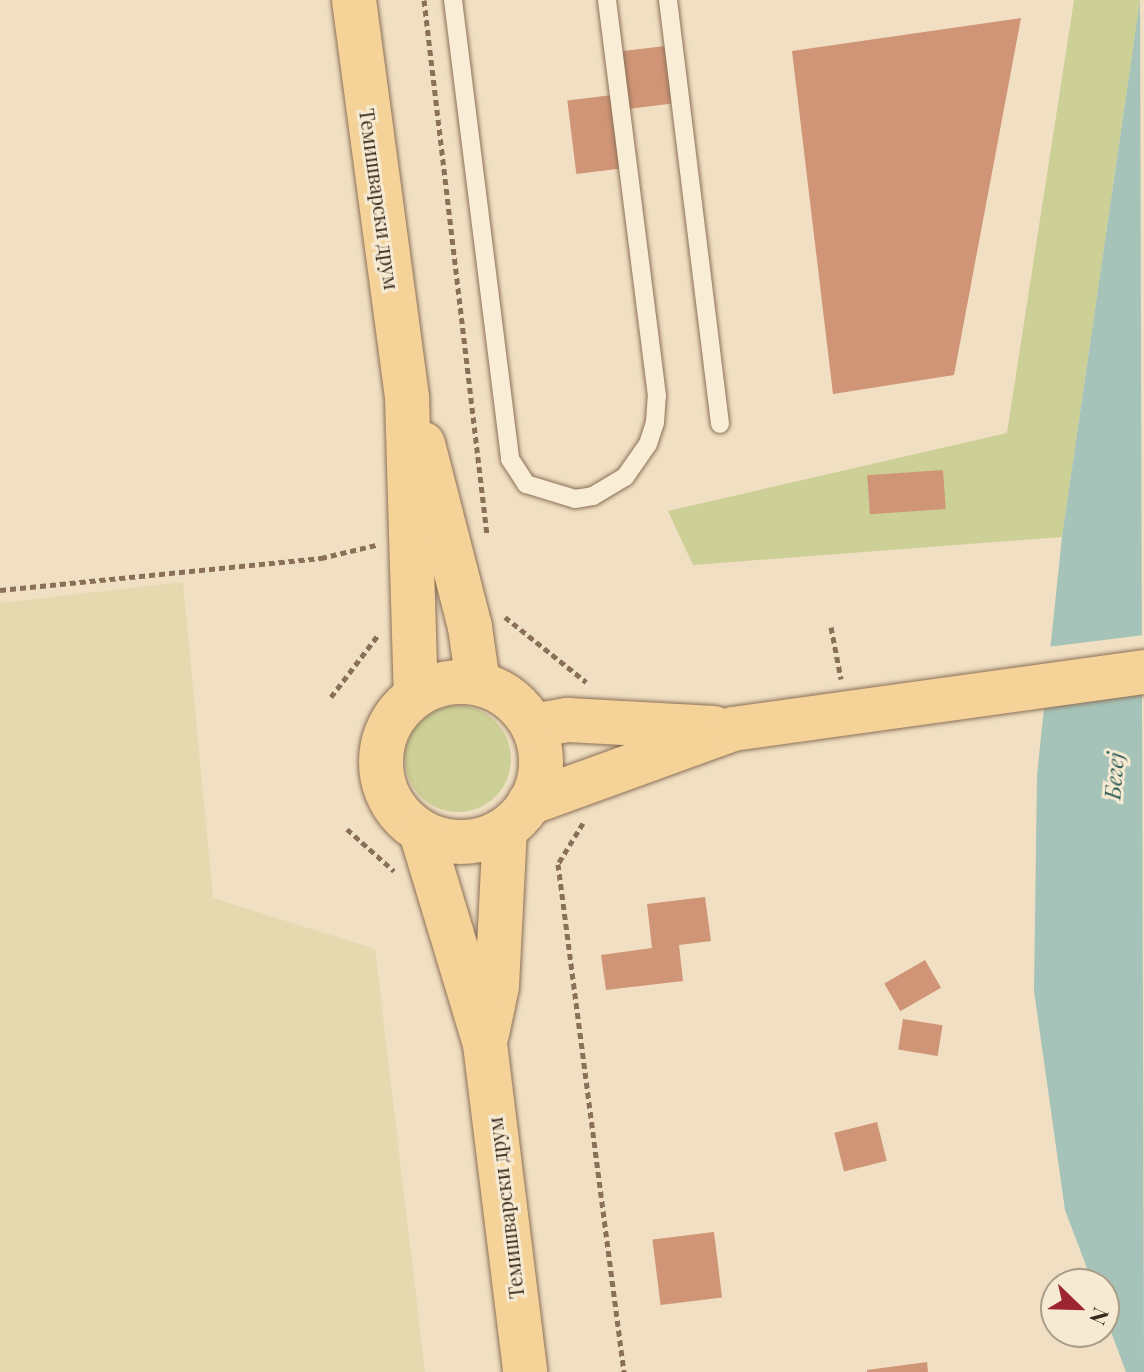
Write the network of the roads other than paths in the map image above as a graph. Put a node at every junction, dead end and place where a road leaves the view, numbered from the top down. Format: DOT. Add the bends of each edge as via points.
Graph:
graph roads {
  1 [pos="354,0"];
  2 [pos="453,0"];
  3 [pos="607,0"];
  4 [pos="668,0"];
  5 [pos="407,398"];
  6 [pos="720,424"];
  7 [pos="1144,672"];
  8 [pos="478,683"];
  9 [pos="416,695"];
  10 [pos="533,726"];
  11 [pos="733,729"];
  12 [pos="517,817"];
  13 [pos="421,832"];
  14 [pos="485,1044"];
  15 [pos="525,1372"];
  1 -- 5 [label="main road, Темишварски друм"];
  2 -- 3 [label="lane" via="510,459 526,484 575,499 593,496 625,477 644,453 657,396"];
  4 -- 6 [label="lane"];
  5 -- 8 [label="main road, Темишварски друм" via="442,511"];
  5 -- 9 [label="main road, Темишварски друм"];
  7 -- 11 [label="main road"];
  8 -- 9 [label="main road" via="435,685"];
  8 -- 10 [label="main road" via="510,699"];
  9 -- 13 [label="main road" via="392,720 381,750 397,811"];
  10 -- 11 [label="main road" via="568,720"];
  10 -- 12 [label="main road" via="541,752 539,779"];
  11 -- 12 [label="main road"];
  12 -- 13 [label="main road" via="462,842"];
  12 -- 14 [label="main road, Темишварски друм"];
  13 -- 14 [label="main road, Темишварски друм"];
  14 -- 15 [label="main road, Темишварски друм"];
}
